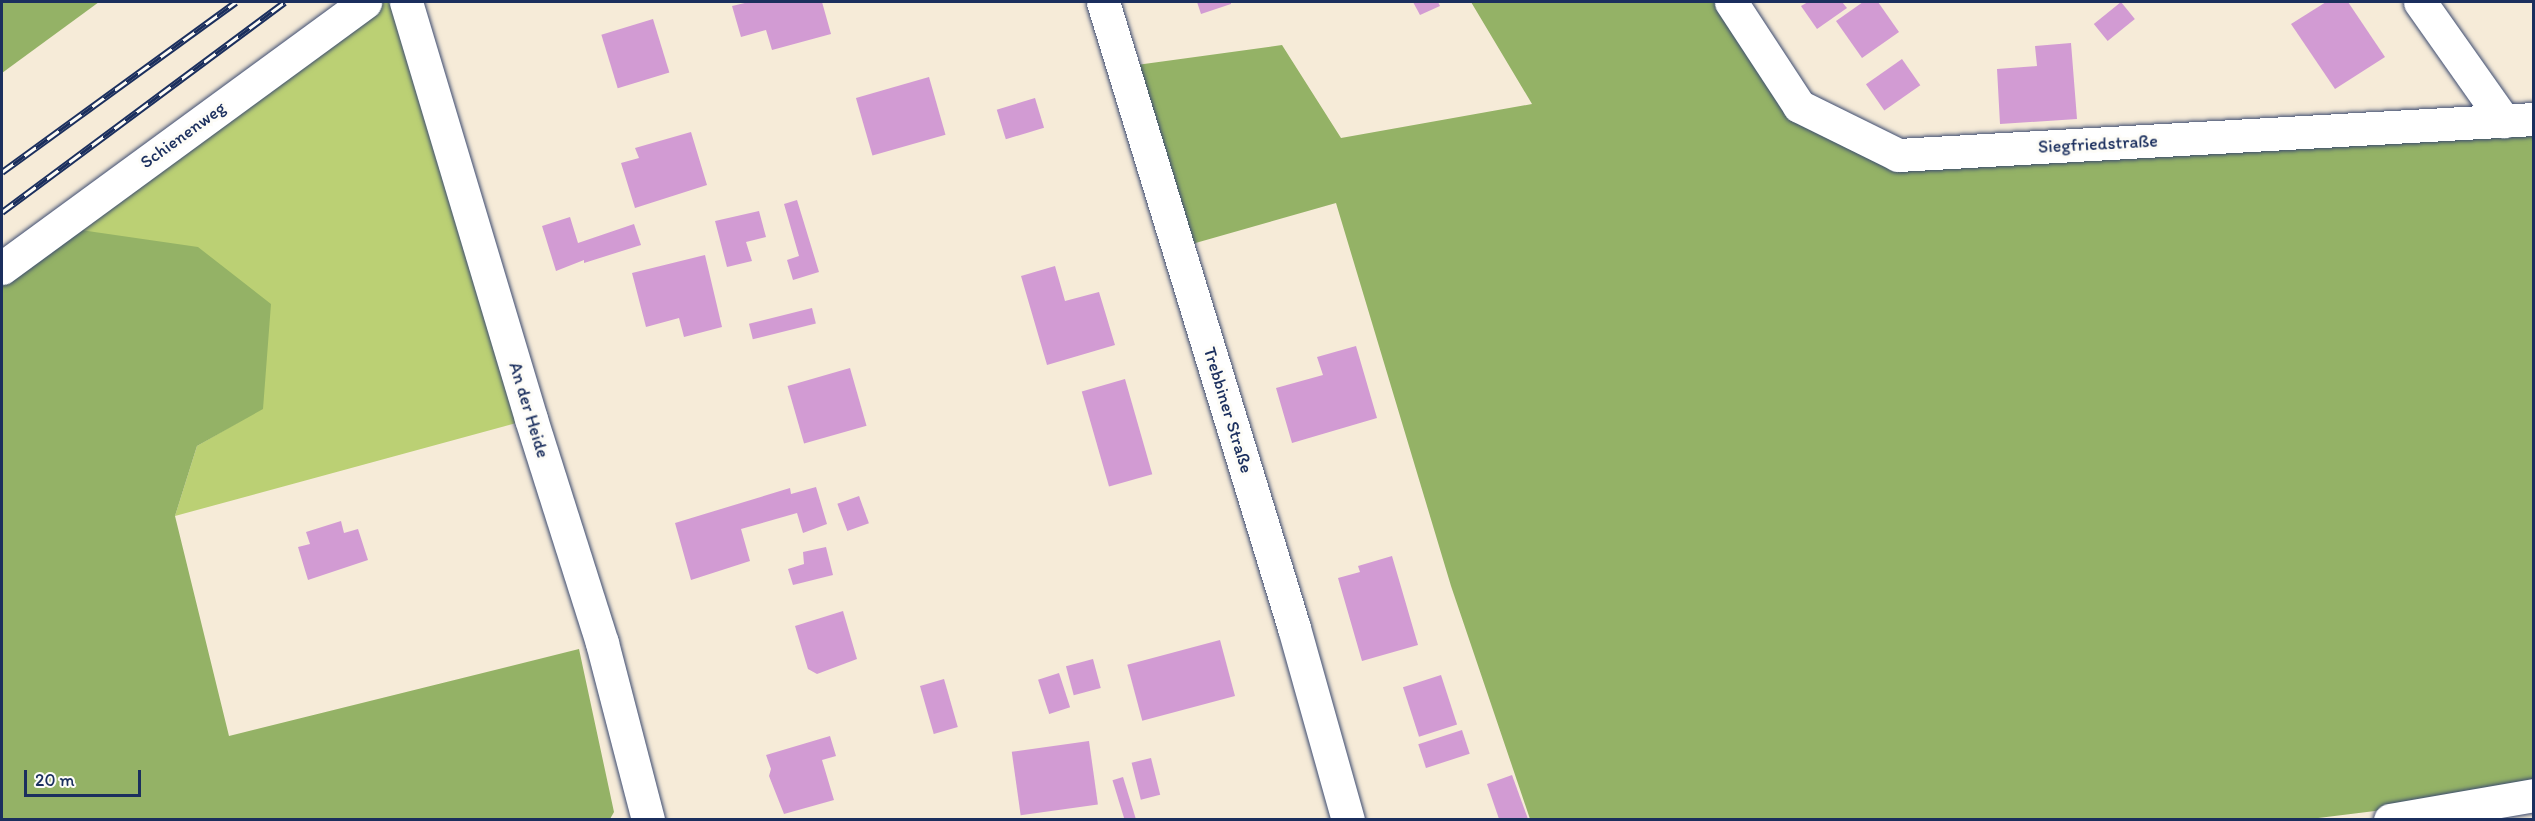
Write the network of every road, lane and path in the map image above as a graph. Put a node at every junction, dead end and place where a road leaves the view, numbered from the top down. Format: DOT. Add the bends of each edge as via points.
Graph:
graph roads {
  1 [pos="365,2"];
  2 [pos="406,2"];
  3 [pos="1103,2"];
  4 [pos="1731,2"];
  5 [pos="2420,2"];
  6 [pos="2519,120"];
  7 [pos="2,268"];
  8 [pos="2534,795"];
  9 [pos="648,819"];
  10 [pos="1348,819"];
  11 [pos="2390,819"];
  1 -- 7 [label="street, Schienenweg"];
  2 -- 9 [label="street, An der Heide" via="602,643"];
  3 -- 10 [label="street, Trebbiner Straße" via="1294,628"];
  4 -- 6 [label="street, Siegfriedstraße" via="1798,106 1898,155"];
  5 -- 6 [label="street"];
  8 -- 11 [label="street"];
}
